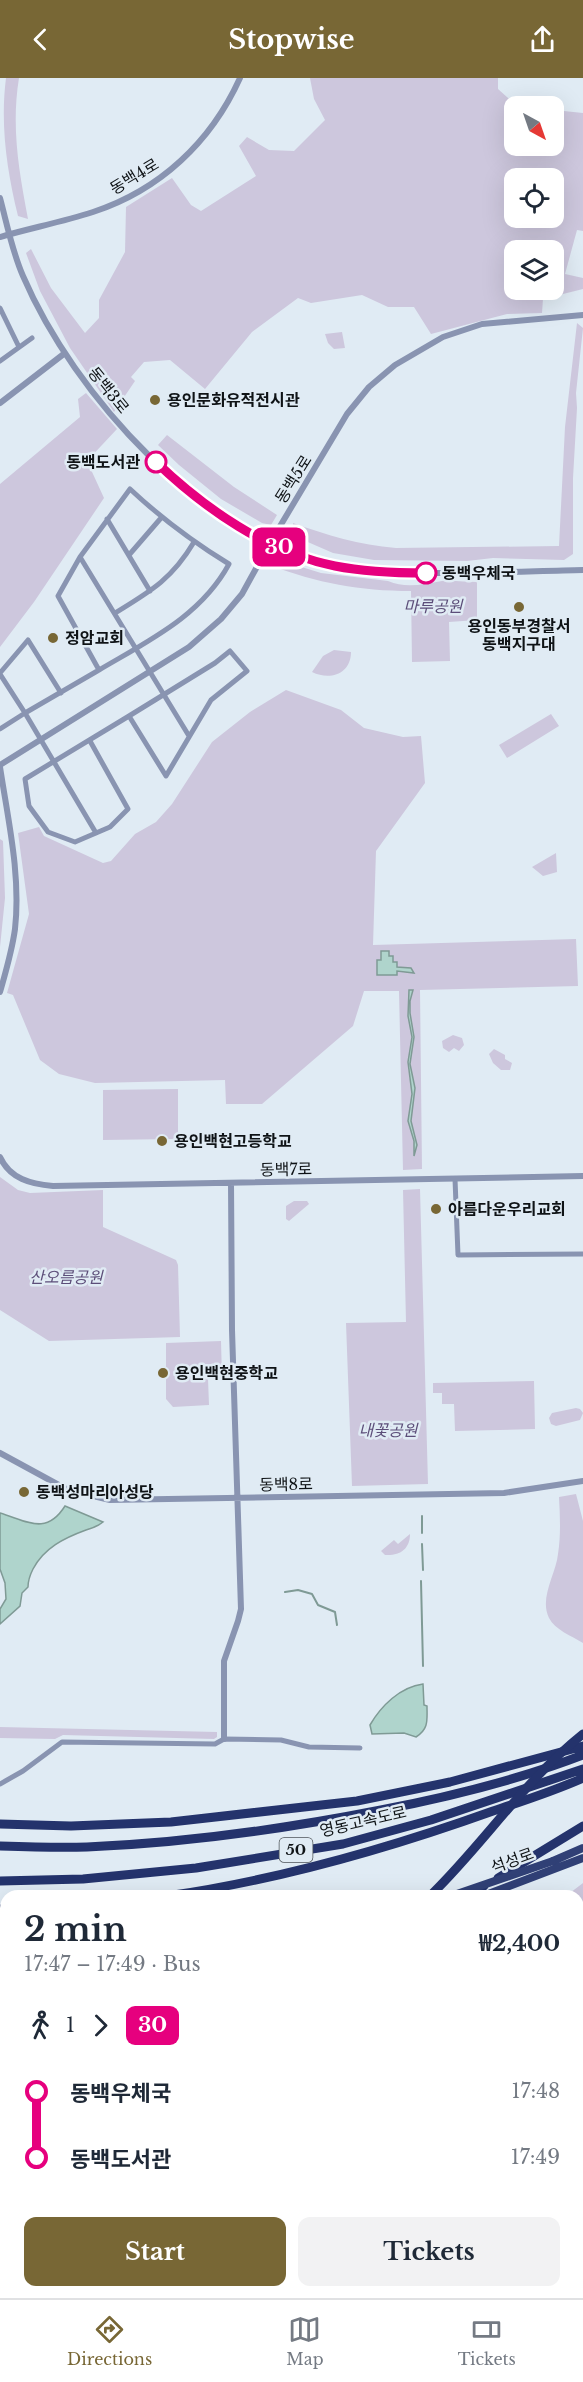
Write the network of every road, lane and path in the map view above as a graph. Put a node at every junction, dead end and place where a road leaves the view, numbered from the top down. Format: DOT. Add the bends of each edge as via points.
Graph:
graph roads {
  1 [pos="240,78"];
  2 [pos="0,198"];
  3 [pos="10,234"];
  4 [pos="0,237"];
  5 [pos="0,308"];
  6 [pos="583,315"];
  7 [pos="32,338"];
  8 [pos="19,347"];
  9 [pos="65,353"];
  10 [pos="0,361"];
  11 [pos="0,403"];
  12 [pos="161,518"];
  13 [pos="107,519"];
  14 [pos="194,542"];
  15 [pos="270,543"];
  16 [pos="129,555"];
  17 [pos="80,557"];
  18 [pos="583,570"];
  19 [pos="150,591"];
  20 [pos="116,613"];
  21 [pos="136,648"];
  22 [pos="99,670"];
  23 [pos="149,671"];
  24 [pos="0,674"];
  25 [pos="61,693"];
  26 [pos="164,695"];
  27 [pos="26,713"];
  28 [pos="129,716"];
  29 [pos="0,729"];
  30 [pos="189,736"];
  31 [pos="41,739"];
  32 [pos="90,741"];
  33 [pos="54,761"];
  34 [pos="0,766"];
  35 [pos="96,833"];
  36 [pos="0,992"];
  37 [pos="0,1157"];
  38 [pos="583,1176"];
  39 [pos="455,1179"];
  40 [pos="231,1183"];
  41 [pos="583,1254"];
  42 [pos="0,1453"];
  43 [pos="583,1481"];
  44 [pos="238,1498"];
  45 [pos="583,1734"];
  46 [pos="224,1739"];
  47 [pos="583,1746"];
  48 [pos="360,1748"];
  49 [pos="583,1755"];
  50 [pos="583,1769"];
  51 [pos="583,1779"];
  52 [pos="0,1784"];
  53 [pos="0,1824"];
  54 [pos="583,1826"];
  55 [pos="0,1846"];
  56 [pos="583,1848"];
  57 [pos="583,1858"];
  58 [pos="554,1865"];
  59 [pos="0,1881"];
  60 [pos="208,1890"];
  61 [pos="436,1890"];
  62 [pos="471,1890"];
  63 [pos="478,1890"];
  64 [pos="497,1890"];
  1 -- 3 [label="street, 동백4로" via="202,140 181,162 141,191 93,212"];
  2 -- 3 [label="street, 동백3로"];
  3 -- 4 [label="street, 동백4로"];
  3 -- 9 [label="street, 동백3로" via="27,285"];
  5 -- 8 [label="street"];
  6 -- 15 [label="street, 동백5로" via="482,324 434,341 395,365 369,387 347,414"];
  7 -- 8 [label="street"];
  8 -- 10 [label="street"];
  9 -- 11 [label="street"];
  9 -- 15 [label="street, 동백3로" via="104,407 142,450 201,500"];
  12 -- 13 [label="street" via="130,489"];
  12 -- 14 [label="street"];
  12 -- 16 [label="street"];
  13 -- 16 [label="street"];
  13 -- 17 [label="street"];
  14 -- 19 [label="street" via="167,579"];
  14 -- 21 [label="street" via="229,564 194,610"];
  15 -- 18 [label="street, 동백3로" via="312,560 358,570"];
  15 -- 23 [label="street, 동백5로" via="232,608 207,633"];
  16 -- 19 [label="street"];
  17 -- 20 [label="street"];
  17 -- 22 [label="street" via="58,596"];
  19 -- 20 [label="street"];
  20 -- 21 [label="street"];
  21 -- 22 [label="street"];
  21 -- 23 [label="street"];
  22 -- 25 [label="street"];
  23 -- 26 [label="street"];
  23 -- 31 [label="street, 동백5로"];
  24 -- 25 [label="street" via="28,640"];
  24 -- 27 [label="street"];
  25 -- 27 [label="street"];
  26 -- 28 [label="street"];
  26 -- 30 [label="street"];
  26 -- 30 [label="street" via="230,651 247,670 211,700"];
  27 -- 29 [label="street"];
  27 -- 31 [label="street"];
  28 -- 30 [label="street" via="166,776"];
  28 -- 32 [label="street"];
  31 -- 33 [label="street"];
  31 -- 34 [label="street, 동백5로"];
  32 -- 33 [label="street"];
  32 -- 35 [label="street" via="128,809 110,827"];
  33 -- 35 [label="street"];
  33 -- 35 [label="street" via="25,779 29,806 48,832 75,842"];
  34 -- 36 [label="street" via="16,883 12,948"];
  37 -- 40 [label="street, 동백7로" via="18,1178 35,1185"];
  38 -- 39 [label="street, 동백7로"];
  39 -- 40 [label="street, 동백7로"];
  39 -- 41 [label="street" via="458,1255"];
  40 -- 44 [label="street"];
  42 -- 44 [label="street, 동백8로" via="53,1483 93,1497"];
  43 -- 44 [label="street, 동백8로" via="504,1493"];
  44 -- 46 [label="street" via="241,1609 224,1661"];
  45 -- 61 [label="highway, bridge" via="516,1798"];
  46 -- 48 [label="street"];
  46 -- 52 [label="street" via="215,1744 62,1742"];
  47 -- 53 [label="highway, 영동고속도로" via="450,1782 357,1801 171,1822"];
  49 -- 55 [label="highway, 영동고속도로 / 50" via="548,1769 426,1801 334,1819 190,1840 86,1847"];
  50 -- 59 [label="highway, 영동고속도로 / 50" via="431,1820 343,1844 195,1868 83,1879"];
  51 -- 60 [label="highway, 영동고속도로 / 50" via="358,1856"];
  54 -- 63 [label="highway"];
  56 -- 58 [label="highway, 석성로"];
  57 -- 58 [label="highway"];
  58 -- 62 [label="highway, 석성로, bridge"];
  58 -- 64 [label="highway"];
}
